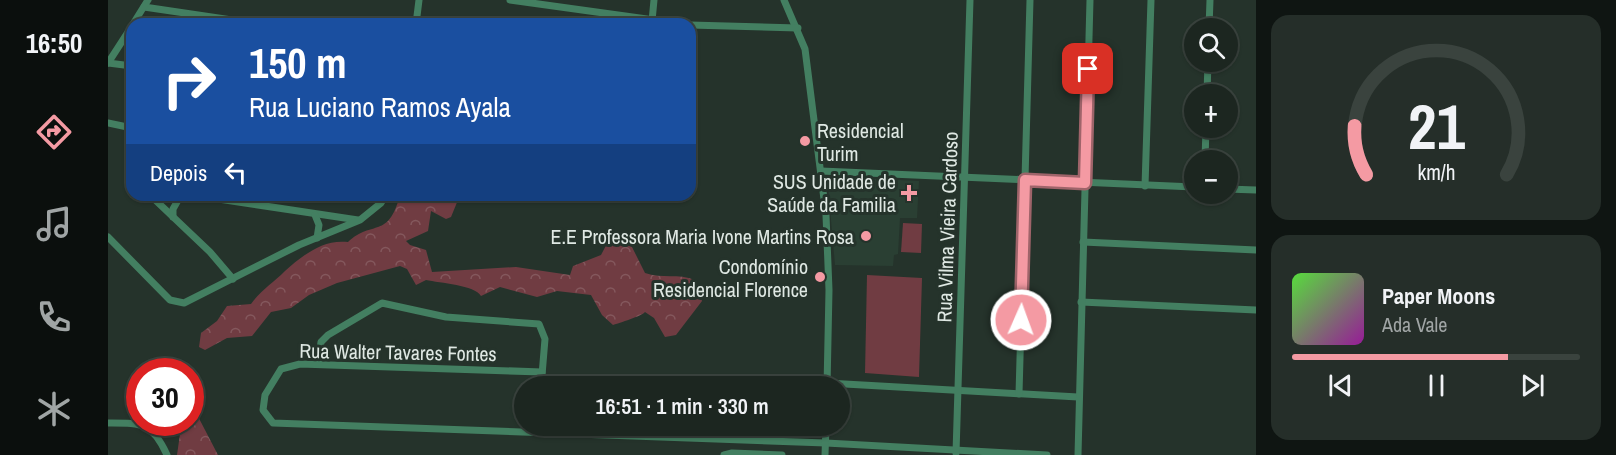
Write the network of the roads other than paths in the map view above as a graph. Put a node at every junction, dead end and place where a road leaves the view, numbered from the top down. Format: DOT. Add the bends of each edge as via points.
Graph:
graph roads {
  1 [pos="419,0"];
  2 [pos="510,0"];
  3 [pos="654,0"];
  4 [pos="784,0"];
  5 [pos="970,0"];
  6 [pos="1030,0"];
  7 [pos="1090,0"];
  8 [pos="1151,0"];
  9 [pos="1210,0"];
  10 [pos="146,4"];
  11 [pos="137,18"];
  12 [pos="224,18"];
  13 [pos="417,18"];
  14 [pos="626,18"];
  15 [pos="652,18"];
  16 [pos="1209,18"];
  17 [pos="696,25"];
  18 [pos="798,28"];
  19 [pos="126,36"];
  20 [pos="108,63"];
  21 [pos="126,65"];
  22 [pos="108,123"];
  23 [pos="126,127"];
  24 [pos="821,171"];
  25 [pos="965,178"];
  26 [pos="1025,180"];
  27 [pos="1085,183"];
  28 [pos="1145,186"];
  29 [pos="1184,188"];
  30 [pos="1238,189"];
  31 [pos="1256,190"];
  32 [pos="156,201"];
  33 [pos="177,201"];
  34 [pos="229,201"];
  35 [pos="382,201"];
  36 [pos="315,215"];
  37 [pos="173,217"];
  38 [pos="360,220"];
  39 [pos="108,237"];
  40 [pos="317,238"];
  41 [pos="1083,242"];
  42 [pos="1256,250"];
  43 [pos="233,279"];
  44 [pos="1082,302"];
  45 [pos="1256,310"];
  46 [pos="318,364"];
  47 [pos="542,372"];
  48 [pos="542,376"];
  49 [pos="827,376"];
  50 [pos="850,386"];
  51 [pos="959,390"];
  52 [pos="1019,394"];
  53 [pos="1078,397"];
  54 [pos="108,423"];
  55 [pos="514,434"];
  56 [pos="575,436"];
  57 [pos="826,436"];
  58 [pos="826,443"];
  59 [pos="956,453"];
  60 [pos="166,455"];
  61 [pos="724,455"];
  62 [pos="782,455"];
  63 [pos="825,455"];
  64 [pos="1047,455"];
  65 [pos="1078,455"];
  1 -- 13 [label="street"];
  2 -- 14 [label="street"];
  3 -- 15 [label="street"];
  4 -- 18 [label="street"];
  5 -- 25 [label="street, Rua Vilma Vieira Cardoso"];
  6 -- 26 [label="street"];
  7 -- 27 [label="street"];
  8 -- 28 [label="street"];
  9 -- 16 [label="street"];
  10 -- 11 [label="street"];
  10 -- 12 [label="street"];
  17 -- 18 [label="street"];
  18 -- 24 [label="street" via="809,69"];
  19 -- 20 [label="street"];
  20 -- 21 [label="street"];
  22 -- 23 [label="street"];
  24 -- 25 [label="street"];
  24 -- 49 [label="street" via="829,290"];
  25 -- 26 [label="street"];
  25 -- 51 [label="street, Rua Vilma Vieira Cardoso"];
  26 -- 27 [label="street"];
  26 -- 52 [label="street"];
  27 -- 28 [label="street"];
  27 -- 41 [label="street"];
  28 -- 29 [label="street"];
  30 -- 31 [label="street"];
  32 -- 37 [label="street"];
  33 -- 37 [label="street"];
  34 -- 36 [label="street"];
  35 -- 38 [label="street"];
  36 -- 38 [label="street"];
  36 -- 40 [label="street" via="319,225"];
  37 -- 43 [label="street"];
  38 -- 40 [label="street"];
  39 -- 43 [label="street" via="170,300 178,303"];
  40 -- 43 [label="street"];
  41 -- 42 [label="street"];
  41 -- 44 [label="street"];
  44 -- 45 [label="street"];
  44 -- 53 [label="street"];
  46 -- 47 [label="street, Rua Walter Tavares Fontes"];
  46 -- 47 [label="street" via="321,342 328,335 382,303 446,317 539,324 545,339"];
  46 -- 55 [label="street, Rua Walter Tavares Fontes" via="281,369 263,402 265,415 273,423"];
  47 -- 48 [label="street"];
  50 -- 51 [label="street"];
  51 -- 52 [label="street"];
  51 -- 59 [label="street, Rua Vilma Vieira Cardoso"];
  52 -- 53 [label="street"];
  53 -- 65 [label="street"];
  54 -- 60 [label="street" via="137,423 148,428 158,435"];
  56 -- 58 [label="street"];
  57 -- 58 [label="street"];
  58 -- 59 [label="street"];
  58 -- 63 [label="street"];
  59 -- 64 [label="street"];
  61 -- 62 [label="street"];
}
